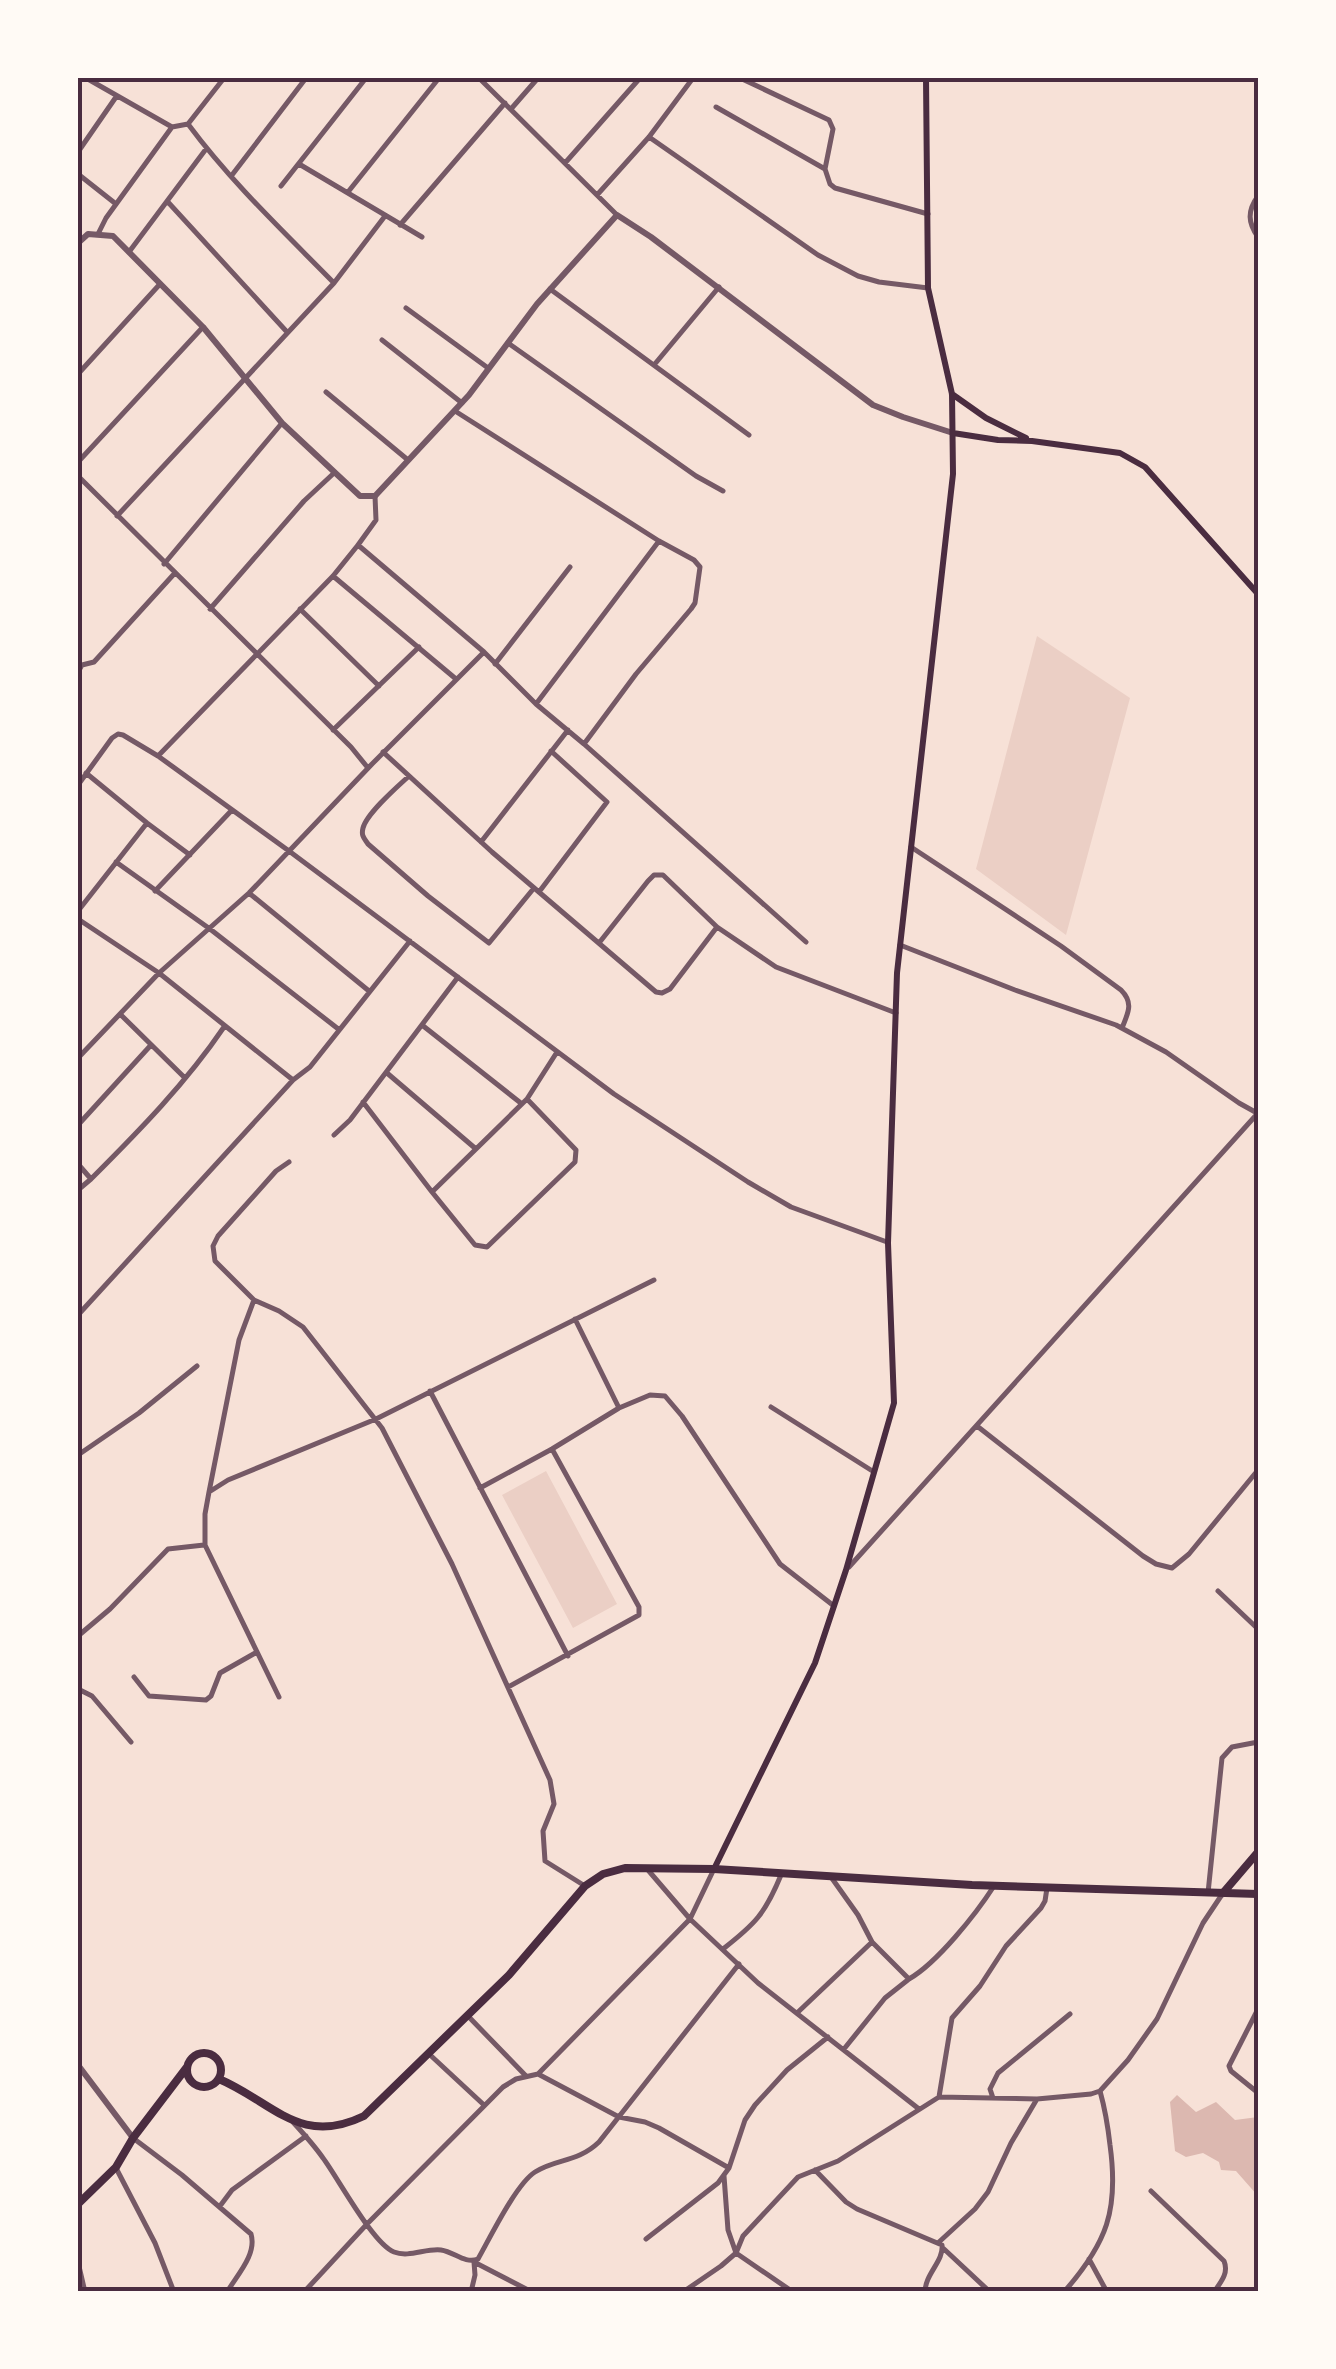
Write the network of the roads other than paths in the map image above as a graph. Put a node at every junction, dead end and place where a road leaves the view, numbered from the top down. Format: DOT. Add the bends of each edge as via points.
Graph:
graph roads {
  1 [pos="86,78"];
  2 [pos="224,78"];
  3 [pos="306,78"];
  4 [pos="366,78"];
  5 [pos="439,78"];
  6 [pos="479,78"];
  7 [pos="538,78"];
  8 [pos="640,78"];
  9 [pos="693,78"];
  10 [pos="740,78"];
  11 [pos="926,78"];
  12 [pos="116,96"];
  13 [pos="508,106"];
  14 [pos="716,108"];
  15 [pos="188,124"];
  16 [pos="172,127"];
  17 [pos="648,136"];
  18 [pos="206,148"];
  19 [pos="78,152"];
  20 [pos="299,164"];
  21 [pos="565,164"];
  22 [pos="825,170"];
  23 [pos="78,174"];
  24 [pos="232,175"];
  25 [pos="281,186"];
  26 [pos="348,192"];
  27 [pos="597,195"];
  28 [pos="1258,196"];
  29 [pos="167,201"];
  30 [pos="116,204"];
  31 [pos="928,214"];
  32 [pos="617,215"];
  33 [pos="384,216"];
  34 [pos="400,225"];
  35 [pos="98,234"];
  36 [pos="422,238"];
  37 [pos="1258,238"];
  38 [pos="78,243"];
  39 [pos="129,252"];
  40 [pos="334,283"];
  41 [pos="161,284"];
  42 [pos="719,287"];
  43 [pos="928,288"];
  44 [pos="550,289"];
  45 [pos="406,308"];
  46 [pos="203,327"];
  47 [pos="288,332"];
  48 [pos="382,340"];
  49 [pos="508,343"];
  50 [pos="654,365"];
  51 [pos="489,369"];
  52 [pos="78,374"];
  53 [pos="246,376"];
  54 [pos="326,392"];
  55 [pos="952,394"];
  56 [pos="462,403"];
  57 [pos="455,410"];
  58 [pos="282,423"];
  59 [pos="952,433"];
  60 [pos="749,435"];
  61 [pos="1032,441"];
  62 [pos="410,460"];
  63 [pos="78,462"];
  64 [pos="334,473"];
  65 [pos="78,476"];
  66 [pos="723,492"];
  67 [pos="375,496"];
  68 [pos="117,516"];
  69 [pos="659,541"];
  70 [pos="358,545"];
  71 [pos="164,564"];
  72 [pos="570,567"];
  73 [pos="174,574"];
  74 [pos="333,576"];
  75 [pos="1258,594"];
  76 [pos="210,609"];
  77 [pos="300,609"];
  78 [pos="418,647"];
  79 [pos="484,652"];
  80 [pos="255,654"];
  81 [pos="495,664"];
  82 [pos="78,672"];
  83 [pos="456,679"];
  84 [pos="379,686"];
  85 [pos="536,704"];
  86 [pos="334,730"];
  87 [pos="568,730"];
  88 [pos="584,744"];
  89 [pos="384,752"];
  90 [pos="551,752"];
  91 [pos="158,756"];
  92 [pos="368,768"];
  93 [pos="85,772"];
  94 [pos="410,776"];
  95 [pos="78,785"];
  96 [pos="232,810"];
  97 [pos="147,824"];
  98 [pos="481,842"];
  99 [pos="911,846"];
  100 [pos="289,850"];
  101 [pos="190,855"];
  102 [pos="116,862"];
  103 [pos="536,890"];
  104 [pos="156,892"];
  105 [pos="250,893"];
  106 [pos="78,910"];
  107 [pos="78,919"];
  108 [pos="717,927"];
  109 [pos="210,929"];
  110 [pos="410,941"];
  111 [pos="806,942"];
  112 [pos="599,943"];
  113 [pos="900,944"];
  114 [pos="159,973"];
  115 [pos="458,977"];
  116 [pos="370,990"];
  117 [pos="896,1013"];
  118 [pos="120,1014"];
  119 [pos="422,1024"];
  120 [pos="225,1026"];
  121 [pos="338,1028"];
  122 [pos="1122,1028"];
  123 [pos="152,1045"];
  124 [pos="558,1052"];
  125 [pos="78,1058"];
  126 [pos="386,1072"];
  127 [pos="185,1078"];
  128 [pos="293,1080"];
  129 [pos="524,1101"];
  130 [pos="363,1102"];
  131 [pos="1258,1113"];
  132 [pos="78,1125"];
  133 [pos="334,1135"];
  134 [pos="476,1149"];
  135 [pos="289,1162"];
  136 [pos="78,1164"];
  137 [pos="91,1179"];
  138 [pos="78,1190"];
  139 [pos="432,1192"];
  140 [pos="888,1243"];
  141 [pos="654,1280"];
  142 [pos="254,1300"];
  143 [pos="78,1315"];
  144 [pos="576,1319"];
  145 [pos="197,1366"];
  146 [pos="430,1391"];
  147 [pos="771,1407"];
  148 [pos="619,1408"];
  149 [pos="376,1418"];
  150 [pos="977,1426"];
  151 [pos="552,1449"];
  152 [pos="78,1456"];
  153 [pos="1258,1470"];
  154 [pos="874,1472"];
  155 [pos="480,1488"];
  156 [pos="209,1492"];
  157 [pos="205,1545"];
  158 [pos="846,1570"];
  159 [pos="1218,1591"];
  160 [pos="834,1606"];
  161 [pos="1258,1629"];
  162 [pos="78,1636"];
  163 [pos="257,1652"];
  164 [pos="568,1656"];
  165 [pos="134,1677"];
  166 [pos="508,1687"];
  167 [pos="78,1688"];
  168 [pos="279,1697"];
  169 [pos="132,1742"];
  170 [pos="1258,1742"];
  171 [pos="1258,1852"];
  172 [pos="646,1868"];
  173 [pos="714,1870"];
  174 [pos="782,1874"];
  175 [pos="831,1877"];
  176 [pos="586,1886"];
  177 [pos="994,1886"];
  178 [pos="1047,1888"];
  179 [pos="1208,1893"];
  180 [pos="1223,1893"];
  181 [pos="1258,1894"];
  182 [pos="690,1919"];
  183 [pos="872,1942"];
  184 [pos="722,1949"];
  185 [pos="739,1964"];
  186 [pos="909,1978"];
  187 [pos="1258,2009"];
  188 [pos="797,2013"];
  189 [pos="1070,2014"];
  190 [pos="468,2016"];
  191 [pos="828,2037"];
  192 [pos="844,2049"];
  193 [pos="428,2053"];
  194 [pos="78,2064"];
  195 [pos="187,2067"];
  196 [pos="538,2074"];
  197 [pos="526,2076"];
  198 [pos="219,2079"];
  199 [pos="1100,2090"];
  200 [pos="1257,2092"];
  201 [pos="939,2097"];
  202 [pos="993,2098"];
  203 [pos="1037,2099"];
  204 [pos="484,2105"];
  205 [pos="919,2109"];
  206 [pos="619,2118"];
  207 [pos="292,2121"];
  208 [pos="306,2136"];
  209 [pos="133,2138"];
  210 [pos="116,2167"];
  211 [pos="729,2168"];
  212 [pos="815,2170"];
  213 [pos="724,2176"];
  214 [pos="1150,2191"];
  215 [pos="78,2204"];
  216 [pos="220,2206"];
  217 [pos="367,2224"];
  218 [pos="646,2239"];
  219 [pos="939,2242"];
  220 [pos="944,2249"];
  221 [pos="736,2253"];
  222 [pos="1089,2258"];
  223 [pos="78,2262"];
  224 [pos="474,2262"];
  225 [pos="683,2291"];
  226 [pos="85,2292"];
  227 [pos="174,2292"];
  228 [pos="227,2292"];
  229 [pos="304,2292"];
  230 [pos="471,2292"];
  231 [pos="532,2292"];
  232 [pos="792,2292"];
  233 [pos="925,2292"];
  234 [pos="990,2292"];
  235 [pos="1064,2292"];
  236 [pos="1107,2292"];
  237 [pos="1214,2292"];
  1 -- 12 [label="street"];
  2 -- 15 [label="street"];
  3 -- 24 [label="street"];
  4 -- 20 [label="street"];
  5 -- 26 [label="street"];
  6 -- 13 [label="street"];
  7 -- 13 [label="street"];
  8 -- 21 [label="street"];
  9 -- 17 [label="street"];
  10 -- 22 [label="street" via="829,120"];
  11 -- 31 [label="main road"];
  12 -- 16 [label="street"];
  12 -- 19 [label="street"];
  13 -- 21 [label="street"];
  13 -- 34 [label="street"];
  14 -- 22 [label="street"];
  15 -- 16 [label="street"];
  15 -- 18 [label="street"];
  16 -- 30 [label="street"];
  17 -- 27 [label="street"];
  17 -- 43 [label="street" via="818,255 858,276"];
  18 -- 24 [label="street"];
  18 -- 29 [label="street"];
  20 -- 25 [label="street"];
  20 -- 26 [label="street"];
  21 -- 27 [label="street"];
  22 -- 31 [label="street" via="835,188"];
  23 -- 30 [label="street"];
  24 -- 40 [label="street"];
  26 -- 33 [label="street"];
  27 -- 32 [label="street"];
  28 -- 37 [label="street" via="1249,216"];
  29 -- 39 [label="street"];
  29 -- 47 [label="street"];
  30 -- 35 [label="street"];
  31 -- 43 [label="main road"];
  32 -- 42 [label="street"];
  32 -- 44 [label="street"];
  33 -- 34 [label="street"];
  33 -- 40 [label="street"];
  34 -- 36 [label="street"];
  35 -- 38 [label="street"];
  35 -- 39 [label="street" via="112,236"];
  39 -- 41 [label="street"];
  40 -- 47 [label="street"];
  41 -- 46 [label="street"];
  41 -- 52 [label="street"];
  42 -- 50 [label="street"];
  42 -- 59 [label="street" via="873,405"];
  43 -- 55 [label="main road"];
  44 -- 49 [label="street"];
  44 -- 50 [label="street"];
  45 -- 51 [label="street"];
  46 -- 53 [label="street"];
  46 -- 63 [label="street"];
  47 -- 53 [label="street"];
  48 -- 56 [label="street"];
  49 -- 51 [label="street"];
  49 -- 66 [label="street"];
  50 -- 60 [label="street"];
  51 -- 56 [label="street"];
  53 -- 58 [label="street"];
  53 -- 68 [label="street"];
  54 -- 62 [label="street"];
  55 -- 59 [label="main road"];
  55 -- 61 [label="main road"];
  56 -- 57 [label="street"];
  57 -- 62 [label="street"];
  57 -- 69 [label="street"];
  58 -- 64 [label="street"];
  58 -- 71 [label="street"];
  59 -- 61 [label="main road"];
  59 -- 99 [label="main road" via="953,474"];
  61 -- 75 [label="main road" via="1120,453 1145,468"];
  62 -- 67 [label="street"];
  64 -- 67 [label="street" via="360,496"];
  64 -- 76 [label="street"];
  65 -- 68 [label="street"];
  67 -- 70 [label="street" via="376,520"];
  68 -- 71 [label="street"];
  69 -- 85 [label="street"];
  69 -- 88 [label="street" via="700,567 695,603"];
  70 -- 74 [label="street"];
  70 -- 79 [label="street"];
  71 -- 73 [label="street"];
  72 -- 81 [label="street"];
  73 -- 76 [label="street"];
  73 -- 82 [label="street"];
  74 -- 77 [label="street"];
  74 -- 78 [label="street"];
  76 -- 80 [label="street"];
  77 -- 80 [label="street"];
  77 -- 84 [label="street"];
  78 -- 83 [label="street"];
  78 -- 84 [label="street"];
  79 -- 81 [label="street"];
  79 -- 83 [label="street"];
  80 -- 86 [label="street"];
  80 -- 91 [label="street"];
  81 -- 85 [label="street"];
  83 -- 89 [label="street"];
  84 -- 86 [label="street"];
  85 -- 87 [label="street"];
  86 -- 92 [label="street"];
  87 -- 88 [label="street"];
  87 -- 90 [label="street"];
  88 -- 111 [label="street"];
  89 -- 92 [label="street"];
  89 -- 94 [label="street"];
  90 -- 98 [label="street"];
  90 -- 103 [label="street" via="607,802"];
  91 -- 93 [label="street" via="118,734"];
  91 -- 96 [label="street"];
  92 -- 100 [label="street"];
  93 -- 95 [label="street"];
  93 -- 97 [label="street"];
  94 -- 98 [label="street"];
  94 -- 103 [label="street" via="364,824 368,844 489,944"];
  96 -- 100 [label="street"];
  96 -- 101 [label="street"];
  97 -- 101 [label="street"];
  97 -- 102 [label="street"];
  98 -- 103 [label="street"];
  99 -- 113 [label="main road"];
  99 -- 122 [label="street" via="1121,990 1130,1006"];
  100 -- 105 [label="street"];
  100 -- 110 [label="street"];
  101 -- 104 [label="street"];
  102 -- 104 [label="street"];
  102 -- 106 [label="street"];
  103 -- 112 [label="street"];
  104 -- 109 [label="street"];
  105 -- 109 [label="street"];
  105 -- 116 [label="street"];
  107 -- 114 [label="street"];
  108 -- 112 [label="street" via="662,994"];
  108 -- 112 [label="street" via="663,874 654,875"];
  108 -- 117 [label="street" via="776,967"];
  109 -- 114 [label="street"];
  109 -- 121 [label="street"];
  110 -- 115 [label="street"];
  110 -- 116 [label="street"];
  113 -- 117 [label="main road"];
  113 -- 122 [label="street"];
  114 -- 118 [label="street"];
  114 -- 120 [label="street"];
  115 -- 119 [label="street"];
  115 -- 124 [label="street"];
  116 -- 121 [label="street"];
  117 -- 140 [label="main road"];
  118 -- 123 [label="street"];
  118 -- 125 [label="street"];
  119 -- 126 [label="street"];
  119 -- 129 [label="street"];
  120 -- 127 [label="street"];
  120 -- 128 [label="street"];
  121 -- 128 [label="street"];
  122 -- 131 [label="street"];
  123 -- 127 [label="street"];
  123 -- 132 [label="street"];
  124 -- 129 [label="street"];
  124 -- 140 [label="street" via="748,1182 813,1216"];
  126 -- 130 [label="street"];
  126 -- 134 [label="street"];
  127 -- 137 [label="street"];
  128 -- 143 [label="street"];
  129 -- 134 [label="street"];
  129 -- 139 [label="street" via="576,1150 562,1174 487,1247 475,1245"];
  130 -- 133 [label="street"];
  130 -- 139 [label="street"];
  131 -- 150 [label="street"];
  134 -- 139 [label="street"];
  135 -- 142 [label="street" via="213,1246 215,1261"];
  136 -- 137 [label="street"];
  137 -- 138 [label="street"];
  140 -- 154 [label="main road" via="894,1403"];
  141 -- 144 [label="street"];
  142 -- 149 [label="street" via="304,1327"];
  142 -- 156 [label="street" via="239,1340"];
  144 -- 146 [label="street"];
  144 -- 148 [label="street"];
  145 -- 152 [label="street"];
  146 -- 149 [label="street"];
  146 -- 155 [label="street"];
  147 -- 154 [label="street"];
  148 -- 151 [label="street"];
  148 -- 160 [label="street" via="665,1396 780,1564"];
  149 -- 156 [label="street"];
  149 -- 166 [label="street"];
  150 -- 153 [label="street" via="1142,1556 1172,1568"];
  150 -- 158 [label="street"];
  151 -- 155 [label="street"];
  151 -- 164 [label="street" via="640,1607 639,1615"];
  154 -- 158 [label="main road"];
  155 -- 164 [label="street"];
  156 -- 157 [label="street"];
  157 -- 162 [label="street" via="168,1549"];
  157 -- 163 [label="street"];
  158 -- 160 [label="main road"];
  159 -- 161 [label="street"];
  160 -- 173 [label="main road" via="814,1664"];
  163 -- 165 [label="street" via="220,1673 206,1700 149,1696"];
  163 -- 168 [label="street"];
  164 -- 166 [label="street"];
  166 -- 176 [label="street" via="554,1795 542,1832 545,1860"];
  167 -- 169 [label="street"];
  170 -- 179 [label="street" via="1232,1747 1222,1758"];
  171 -- 180 [label="main road"];
  172 -- 173 [label="main road"];
  172 -- 176 [label="main road" via="604,1874"];
  172 -- 182 [label="street"];
  173 -- 174 [label="main road"];
  173 -- 182 [label="street"];
  174 -- 175 [label="main road"];
  174 -- 184 [label="street" via="762,1916"];
  175 -- 177 [label="main road"];
  175 -- 183 [label="street"];
  176 -- 190 [label="main road"];
  177 -- 178 [label="main road"];
  177 -- 186 [label="street"];
  178 -- 179 [label="main road"];
  178 -- 201 [label="street" via="1041,1908 952,2018"];
  179 -- 180 [label="main road"];
  180 -- 181 [label="main road"];
  180 -- 199 [label="street" via="1156,2019"];
  182 -- 184 [label="street"];
  182 -- 196 [label="street"];
  183 -- 186 [label="street"];
  183 -- 188 [label="street"];
  184 -- 185 [label="street"];
  185 -- 188 [label="street"];
  185 -- 206 [label="street"];
  186 -- 192 [label="street"];
  187 -- 200 [label="street" via="1229,2066"];
  188 -- 191 [label="street"];
  189 -- 202 [label="street" via="998,2073"];
  190 -- 193 [label="main road"];
  190 -- 197 [label="street"];
  191 -- 192 [label="street"];
  191 -- 211 [label="street" via="755,2105"];
  192 -- 205 [label="street"];
  193 -- 204 [label="street"];
  193 -- 207 [label="main road" via="364,2116 336,2126"];
  194 -- 209 [label="street"];
  195 -- 198 [label="main road" via="198,2086"];
  195 -- 198 [label="main road" via="196,2054 208,2052 220,2062"];
  195 -- 209 [label="main road"];
  196 -- 197 [label="street"];
  196 -- 206 [label="street"];
  197 -- 204 [label="street"];
  198 -- 207 [label="main road"];
  199 -- 203 [label="street"];
  199 -- 222 [label="street" via="1114,2190 1109,2220"];
  201 -- 202 [label="street"];
  201 -- 205 [label="street"];
  202 -- 203 [label="street"];
  203 -- 219 [label="street" via="988,2192"];
  204 -- 217 [label="street"];
  205 -- 212 [label="street"];
  206 -- 211 [label="street" via="645,2122"];
  206 -- 224 [label="street" via="590,2151 530,2176"];
  207 -- 208 [label="street"];
  208 -- 216 [label="street"];
  208 -- 217 [label="street"];
  209 -- 210 [label="main road"];
  209 -- 216 [label="street"];
  210 -- 215 [label="main road"];
  210 -- 227 [label="street"];
  211 -- 213 [label="street"];
  212 -- 219 [label="street" via="858,2209"];
  212 -- 221 [label="street" via="792,2182 743,2236"];
  213 -- 218 [label="street"];
  213 -- 221 [label="street"];
  214 -- 237 [label="street" via="1224,2261 1224,2278"];
  216 -- 228 [label="street" via="254,2240"];
  217 -- 224 [label="street" via="393,2252 444,2250"];
  217 -- 229 [label="street"];
  219 -- 220 [label="street"];
  220 -- 233 [label="street"];
  220 -- 234 [label="street"];
  221 -- 225 [label="street"];
  221 -- 232 [label="street"];
  222 -- 235 [label="street"];
  222 -- 236 [label="street"];
  223 -- 226 [label="street"];
  224 -- 230 [label="street"];
  224 -- 231 [label="street"];
}
